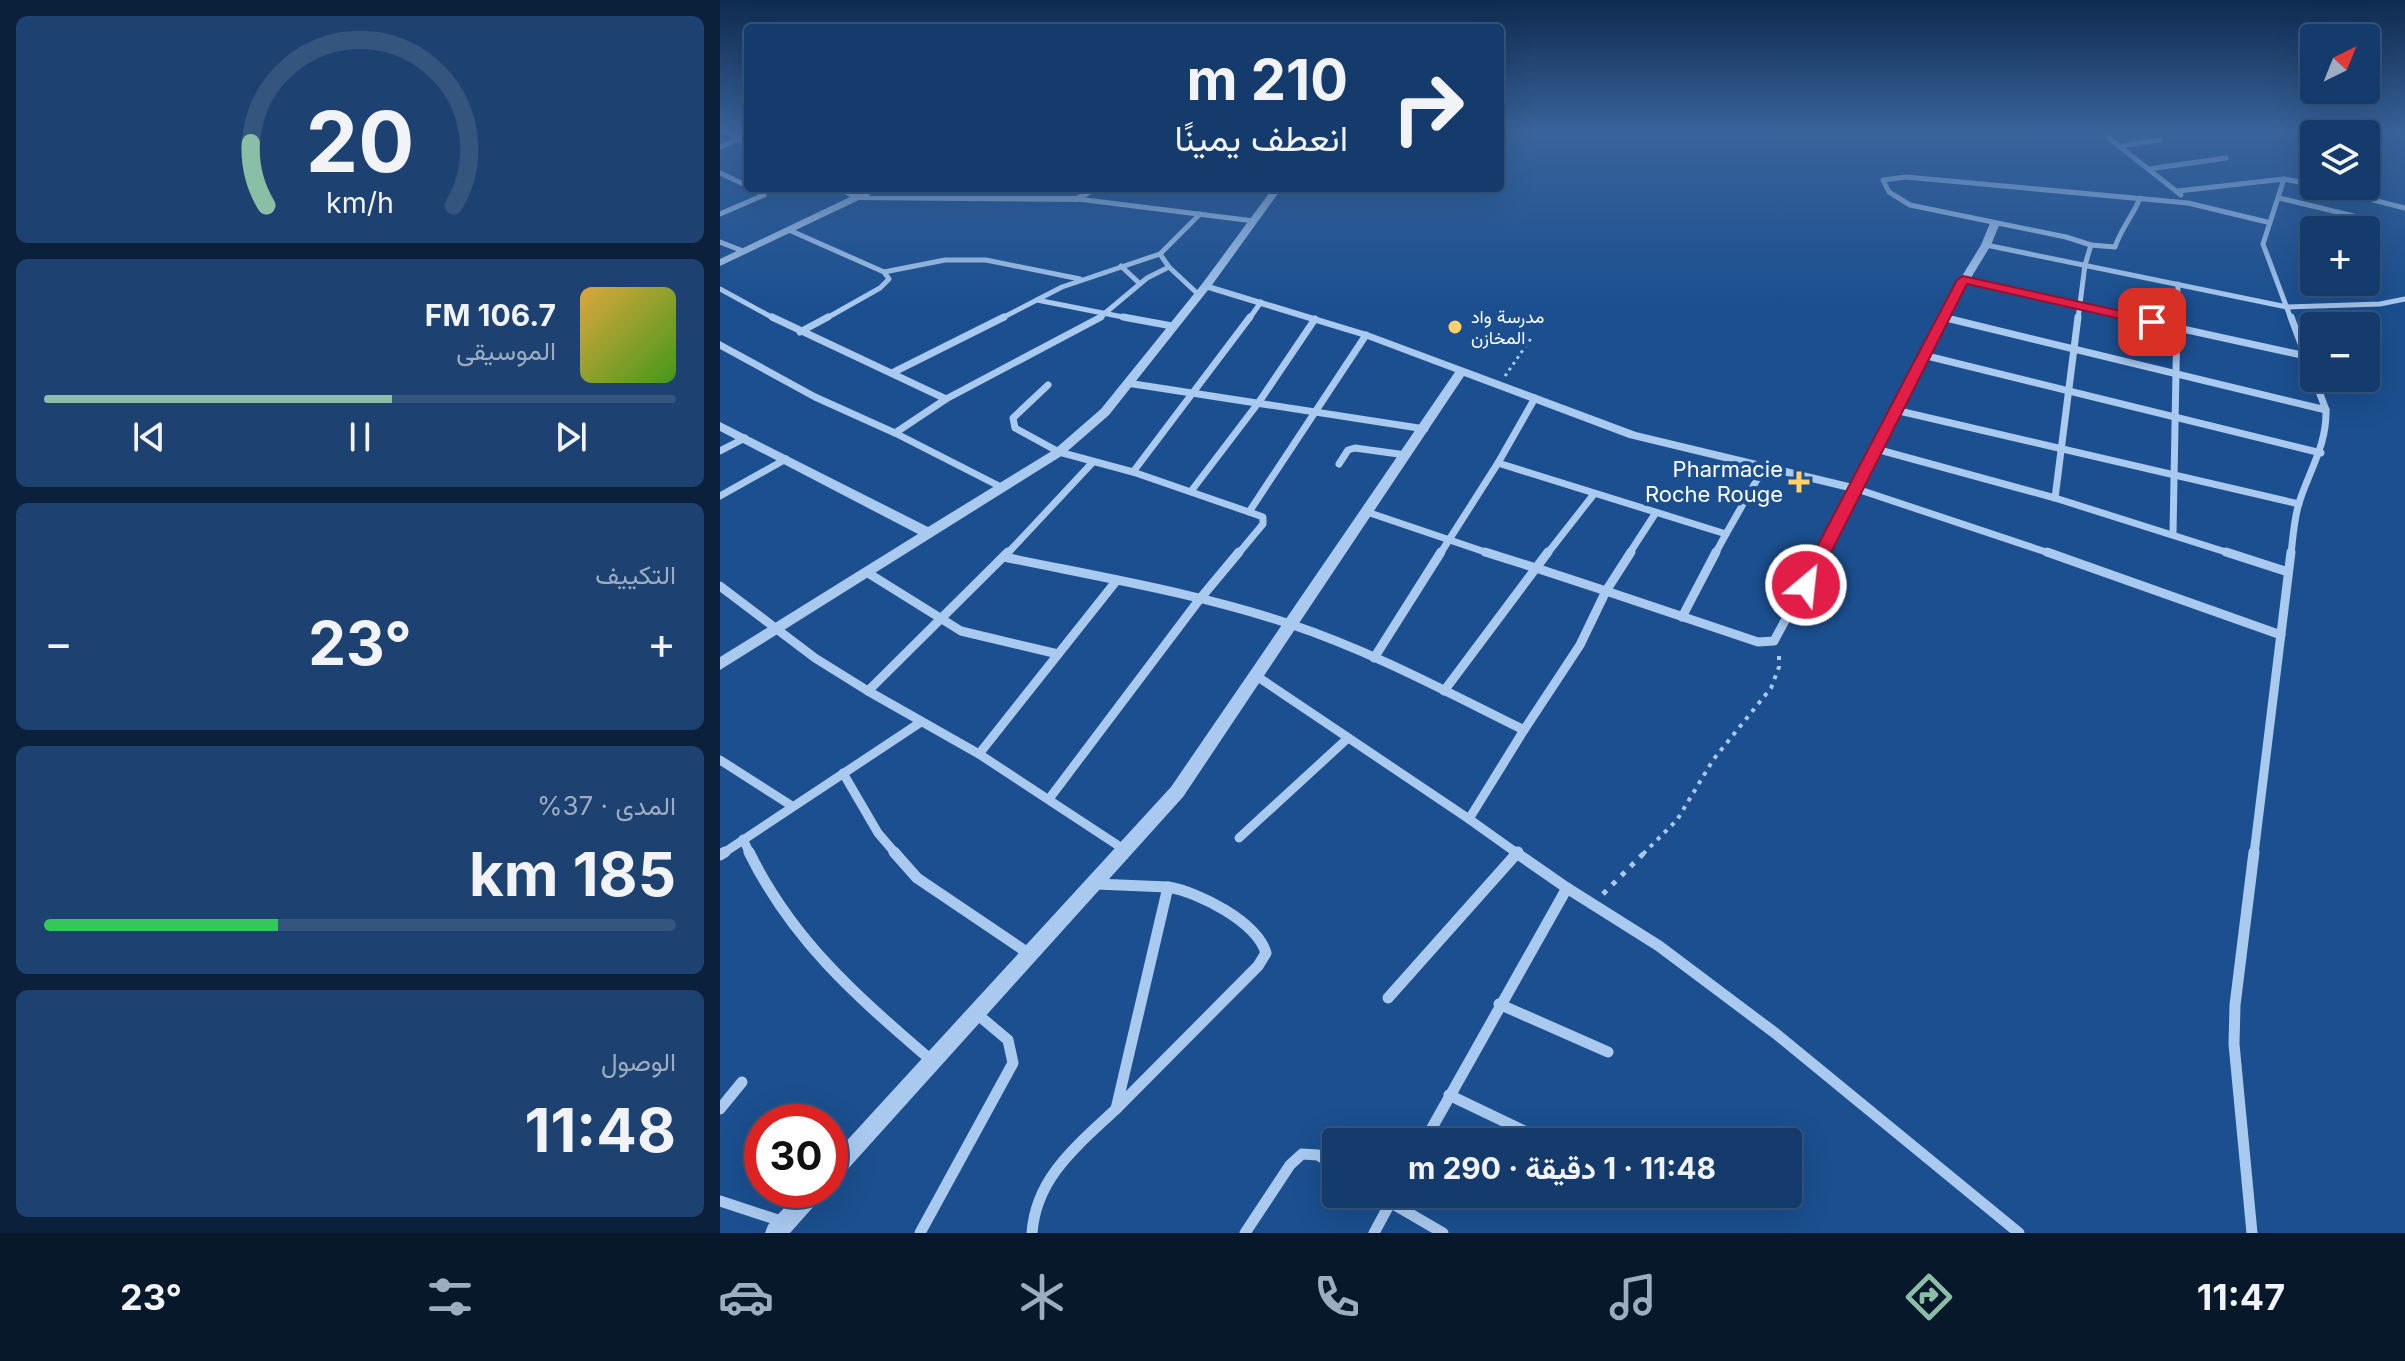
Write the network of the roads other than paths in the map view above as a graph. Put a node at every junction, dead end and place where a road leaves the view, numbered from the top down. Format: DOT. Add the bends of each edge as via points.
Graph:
graph roads {
  1 [pos="1888,190"];
  2 [pos="2046,190"];
  3 [pos="2191,190"];
  4 [pos="2281,190"];
  5 [pos="2178,191"];
  6 [pos="760,192"];
  7 [pos="846,192"];
  8 [pos="868,192"];
  9 [pos="1090,192"];
  10 [pos="1275,192"];
  11 [pos="857,197"];
  12 [pos="2140,198"];
  13 [pos="2279,198"];
  14 [pos="1078,199"];
  15 [pos="2373,200"];
  16 [pos="2188,203"];
  17 [pos="2405,208"];
  18 [pos="720,214"];
  19 [pos="1200,214"];
  20 [pos="2354,216"];
  21 [pos="1254,221"];
  22 [pos="2267,222"];
  23 [pos="1995,223"];
  24 [pos="789,230"];
  25 [pos="720,242"];
  26 [pos="1986,245"];
  27 [pos="2091,245"];
  28 [pos="743,251"];
  29 [pos="1160,254"];
  30 [pos="720,263"];
  31 [pos="2085,265"];
  32 [pos="1121,266"];
  33 [pos="1169,267"];
  34 [pos="884,272"];
  35 [pos="1080,279"];
  36 [pos="1963,280"];
  37 [pos="1138,282"];
  38 [pos="2178,284"];
  39 [pos="720,289"];
  40 [pos="1203,291"];
  41 [pos="2405,299"];
  42 [pos="1036,300"];
  43 [pos="1261,302"];
  44 [pos="2080,306"];
  45 [pos="2287,307"];
  46 [pos="1105,314"];
  47 [pos="1942,317"];
  48 [pos="1315,319"];
  49 [pos="1172,326"];
  50 [pos="2175,327"];
  51 [pos="800,332"];
  52 [pos="1366,335"];
  53 [pos="2300,341"];
  54 [pos="720,345"];
  55 [pos="2074,349"];
  56 [pos="1923,355"];
  57 [pos="2300,355"];
  58 [pos="1462,371"];
  59 [pos="892,373"];
  60 [pos="2175,373"];
  61 [pos="1127,383"];
  62 [pos="1048,385"];
  63 [pos="1194,391"];
  64 [pos="2069,391"];
  65 [pos="2319,392"];
  66 [pos="1535,398"];
  67 [pos="946,399"];
  68 [pos="1259,402"];
  69 [pos="1895,410"];
  70 [pos="2326,410"];
  71 [pos="1318,411"];
  72 [pos="2174,417"];
  73 [pos="720,426"];
  74 [pos="1425,429"];
  75 [pos="895,433"];
  76 [pos="745,438"];
  77 [pos="2061,446"];
  78 [pos="1876,449"];
  79 [pos="720,451"];
  80 [pos="1059,452"];
  81 [pos="2321,453"];
  82 [pos="1407,455"];
  83 [pos="786,459"];
  84 [pos="1093,462"];
  85 [pos="1498,463"];
  86 [pos="1339,464"];
  87 [pos="1763,469"];
  88 [pos="1133,472"];
  89 [pos="2175,473"];
  90 [pos="1001,487"];
  91 [pos="1857,489"];
  92 [pos="1192,490"];
  93 [pos="1594,494"];
  94 [pos="720,496"];
  95 [pos="2055,498"];
  96 [pos="2299,504"];
  97 [pos="1249,512"];
  98 [pos="1367,512"];
  99 [pos="1655,514"];
  100 [pos="930,534"];
  101 [pos="1726,534"];
  102 [pos="2173,534"];
  103 [pos="1448,541"];
  104 [pos="1004,557"];
  105 [pos="1536,568"];
  106 [pos="2288,572"];
  107 [pos="868,573"];
  108 [pos="1117,580"];
  109 [pos="720,586"];
  110 [pos="1606,591"];
  111 [pos="1199,600"];
  112 [pos="1682,617"];
  113 [pos="940,619"];
  114 [pos="1290,624"];
  115 [pos="776,629"];
  116 [pos="2281,635"];
  117 [pos="1058,654"];
  118 [pos="1374,658"];
  119 [pos="720,664"];
  120 [pos="1255,675"];
  121 [pos="868,691"];
  122 [pos="1444,691"];
  123 [pos="921,722"];
  124 [pos="1524,730"];
  125 [pos="1348,738"];
  126 [pos="979,754"];
  127 [pos="720,760"];
  128 [pos="843,773"];
  129 [pos="1049,799"];
  130 [pos="792,806"];
  131 [pos="1469,819"];
  132 [pos="1239,838"];
  133 [pos="743,839"];
  134 [pos="1126,850"];
  135 [pos="1518,852"];
  136 [pos="720,855"];
  137 [pos="1095,884"];
  138 [pos="1169,885"];
  139 [pos="1567,888"];
  140 [pos="1031,955"];
  141 [pos="1388,998"];
  142 [pos="1499,1004"];
  143 [pos="977,1014"];
  144 [pos="1608,1052"];
  145 [pos="934,1062"];
  146 [pos="742,1082"];
  147 [pos="1449,1095"];
  148 [pos="720,1109"];
  149 [pos="1116,1109"];
  150 [pos="1431,1128"];
  151 [pos="1518,1128"];
  152 [pos="848,1155"];
  153 [pos="1322,1159"];
  154 [pos="720,1201"];
  155 [pos="799,1208"];
  156 [pos="1388,1208"];
  157 [pos="1406,1208"];
  158 [pos="781,1228"];
  159 [pos="920,1233"];
  160 [pos="1032,1233"];
  161 [pos="1245,1233"];
  162 [pos="1374,1233"];
  163 [pos="1443,1233"];
  164 [pos="2019,1233"];
  165 [pos="2252,1233"];
  1 -- 23 [label="street" via="1910,205"];
  2 -- 12 [label="street"];
  3 -- 5 [label="street"];
  4 -- 13 [label="street"];
  5 -- 16 [label="street"];
  6 -- 18 [label="street" via="764,195"];
  7 -- 11 [label="street"];
  8 -- 11 [label="street"];
  9 -- 14 [label="street"];
  10 -- 21 [label="street"];
  11 -- 14 [label="street"];
  11 -- 24 [label="street"];
  12 -- 16 [label="street"];
  12 -- 27 [label="street" via="2115,247"];
  13 -- 20 [label="street"];
  13 -- 22 [label="street"];
  14 -- 19 [label="street"];
  15 -- 17 [label="street"];
  16 -- 22 [label="street"];
  19 -- 21 [label="street"];
  19 -- 29 [label="street"];
  21 -- 40 [label="street"];
  22 -- 45 [label="street" via="2263,244"];
  23 -- 26 [label="street"];
  23 -- 27 [label="street"];
  24 -- 28 [label="street"];
  24 -- 34 [label="street"];
  25 -- 28 [label="street"];
  26 -- 31 [label="street"];
  26 -- 36 [label="street"];
  27 -- 31 [label="street"];
  28 -- 30 [label="street"];
  29 -- 32 [label="street"];
  29 -- 33 [label="street"];
  31 -- 38 [label="street"];
  31 -- 44 [label="street"];
  32 -- 35 [label="street"];
  32 -- 37 [label="street"];
  33 -- 37 [label="street"];
  33 -- 40 [label="street"];
  34 -- 35 [label="street" via="945,260 986,260"];
  34 -- 51 [label="street" via="889,279 880,288"];
  35 -- 42 [label="street"];
  36 -- 44 [label="street"];
  36 -- 47 [label="street"];
  37 -- 46 [label="street"];
  38 -- 45 [label="street"];
  38 -- 50 [label="street"];
  39 -- 51 [label="street"];
  40 -- 43 [label="street"];
  40 -- 49 [label="street"];
  41 -- 45 [label="street"];
  42 -- 46 [label="street"];
  42 -- 59 [label="street"];
  43 -- 48 [label="street"];
  43 -- 63 [label="street"];
  44 -- 50 [label="street"];
  44 -- 55 [label="street"];
  45 -- 53 [label="street"];
  46 -- 49 [label="street"];
  46 -- 67 [label="street"];
  47 -- 55 [label="street"];
  47 -- 56 [label="street"];
  48 -- 52 [label="street"];
  48 -- 68 [label="street"];
  49 -- 61 [label="street"];
  50 -- 57 [label="street"];
  50 -- 60 [label="street"];
  51 -- 59 [label="street"];
  52 -- 58 [label="street"];
  52 -- 71 [label="street"];
  54 -- 75 [label="street"];
  55 -- 60 [label="street"];
  55 -- 64 [label="street"];
  56 -- 64 [label="street"];
  56 -- 69 [label="street"];
  58 -- 66 [label="street"];
  58 -- 74 [label="street"];
  59 -- 67 [label="street"];
  60 -- 70 [label="street"];
  60 -- 72 [label="street"];
  61 -- 63 [label="street"];
  61 -- 80 [label="street" via="1092,426"];
  62 -- 80 [label="street" via="1013,423 1021,433"];
  63 -- 68 [label="street"];
  63 -- 88 [label="street"];
  64 -- 72 [label="street"];
  64 -- 77 [label="street"];
  65 -- 70 [label="street"];
  66 -- 85 [label="street"];
  66 -- 87 [label="street" via="1633,435"];
  67 -- 75 [label="street"];
  68 -- 71 [label="street"];
  68 -- 92 [label="street"];
  69 -- 77 [label="street"];
  69 -- 78 [label="street"];
  70 -- 81 [label="street"];
  71 -- 74 [label="street"];
  71 -- 97 [label="street"];
  72 -- 81 [label="street"];
  72 -- 89 [label="street"];
  73 -- 76 [label="street"];
  74 -- 82 [label="street"];
  75 -- 90 [label="street"];
  76 -- 79 [label="street"];
  76 -- 83 [label="street"];
  77 -- 89 [label="street"];
  77 -- 95 [label="street"];
  78 -- 91 [label="street"];
  78 -- 95 [label="street"];
  80 -- 84 [label="street"];
  80 -- 90 [label="street"];
  81 -- 96 [label="street"];
  82 -- 86 [label="street" via="1355,448"];
  82 -- 98 [label="street"];
  83 -- 94 [label="street"];
  83 -- 100 [label="street"];
  84 -- 88 [label="street"];
  84 -- 104 [label="street"];
  85 -- 93 [label="street"];
  85 -- 103 [label="street"];
  87 -- 91 [label="street"];
  87 -- 101 [label="street"];
  88 -- 92 [label="street"];
  89 -- 96 [label="street"];
  89 -- 102 [label="street"];
  90 -- 100 [label="street"];
  91 -- 112 [label="street" via="1777,638 1758,642"];
  91 -- 116 [label="street"];
  92 -- 97 [label="street"];
  93 -- 99 [label="street"];
  93 -- 105 [label="street"];
  95 -- 102 [label="street"];
  96 -- 106 [label="street"];
  97 -- 111 [label="street" via="1263,517 1263,524"];
  98 -- 103 [label="street"];
  98 -- 114 [label="street"];
  99 -- 101 [label="street"];
  99 -- 110 [label="street"];
  100 -- 107 [label="street"];
  101 -- 112 [label="street"];
  102 -- 106 [label="street"];
  103 -- 105 [label="street"];
  103 -- 118 [label="street"];
  104 -- 108 [label="street"];
  104 -- 113 [label="street"];
  105 -- 110 [label="street"];
  105 -- 122 [label="street"];
  106 -- 116 [label="street"];
  107 -- 113 [label="street"];
  107 -- 115 [label="street"];
  108 -- 111 [label="street"];
  108 -- 117 [label="street"];
  109 -- 115 [label="street"];
  110 -- 112 [label="street"];
  110 -- 124 [label="street" via="1581,642"];
  111 -- 114 [label="street"];
  111 -- 129 [label="street"];
  113 -- 117 [label="street" via="974,635"];
  113 -- 121 [label="street"];
  114 -- 118 [label="street"];
  114 -- 120 [label="street"];
  115 -- 119 [label="street"];
  115 -- 121 [label="street"];
  116 -- 165 [label="street" via="2235,1005"];
  117 -- 126 [label="street"];
  118 -- 122 [label="street"];
  120 -- 125 [label="street"];
  120 -- 134 [label="street" via="1202,758"];
  121 -- 123 [label="street"];
  122 -- 124 [label="street"];
  123 -- 126 [label="street"];
  123 -- 128 [label="street"];
  124 -- 131 [label="street"];
  125 -- 131 [label="street"];
  125 -- 132 [label="street"];
  126 -- 129 [label="street"];
  127 -- 130 [label="street"];
  128 -- 130 [label="street"];
  128 -- 140 [label="street" via="878,833 917,878"];
  129 -- 134 [label="street"];
  130 -- 133 [label="street"];
  131 -- 135 [label="street"];
  133 -- 136 [label="street"];
  133 -- 145 [label="street" via="788,919 846,984"];
  134 -- 137 [label="street"];
  135 -- 139 [label="street"];
  135 -- 141 [label="street"];
  137 -- 138 [label="street"];
  137 -- 140 [label="street"];
  138 -- 149 [label="street"];
  138 -- 149 [label="street" via="1220,907 1260,940 1266,953"];
  139 -- 142 [label="street"];
  139 -- 164 [label="street" via="1659,946 1775,1033"];
  140 -- 143 [label="street"];
  142 -- 144 [label="street"];
  142 -- 147 [label="street"];
  143 -- 145 [label="street"];
  143 -- 159 [label="street" via="1008,1039 1015,1056"];
  145 -- 152 [label="street"];
  146 -- 148 [label="street"];
  147 -- 150 [label="street"];
  147 -- 151 [label="street"];
  149 -- 160 [label="street" via="1044,1184 1033,1207"];
  153 -- 161 [label="street" via="1310,1153 1296,1158"];
  154 -- 158 [label="street"];
  155 -- 158 [label="street"];
  156 -- 162 [label="street"];
  157 -- 163 [label="street"];
}
